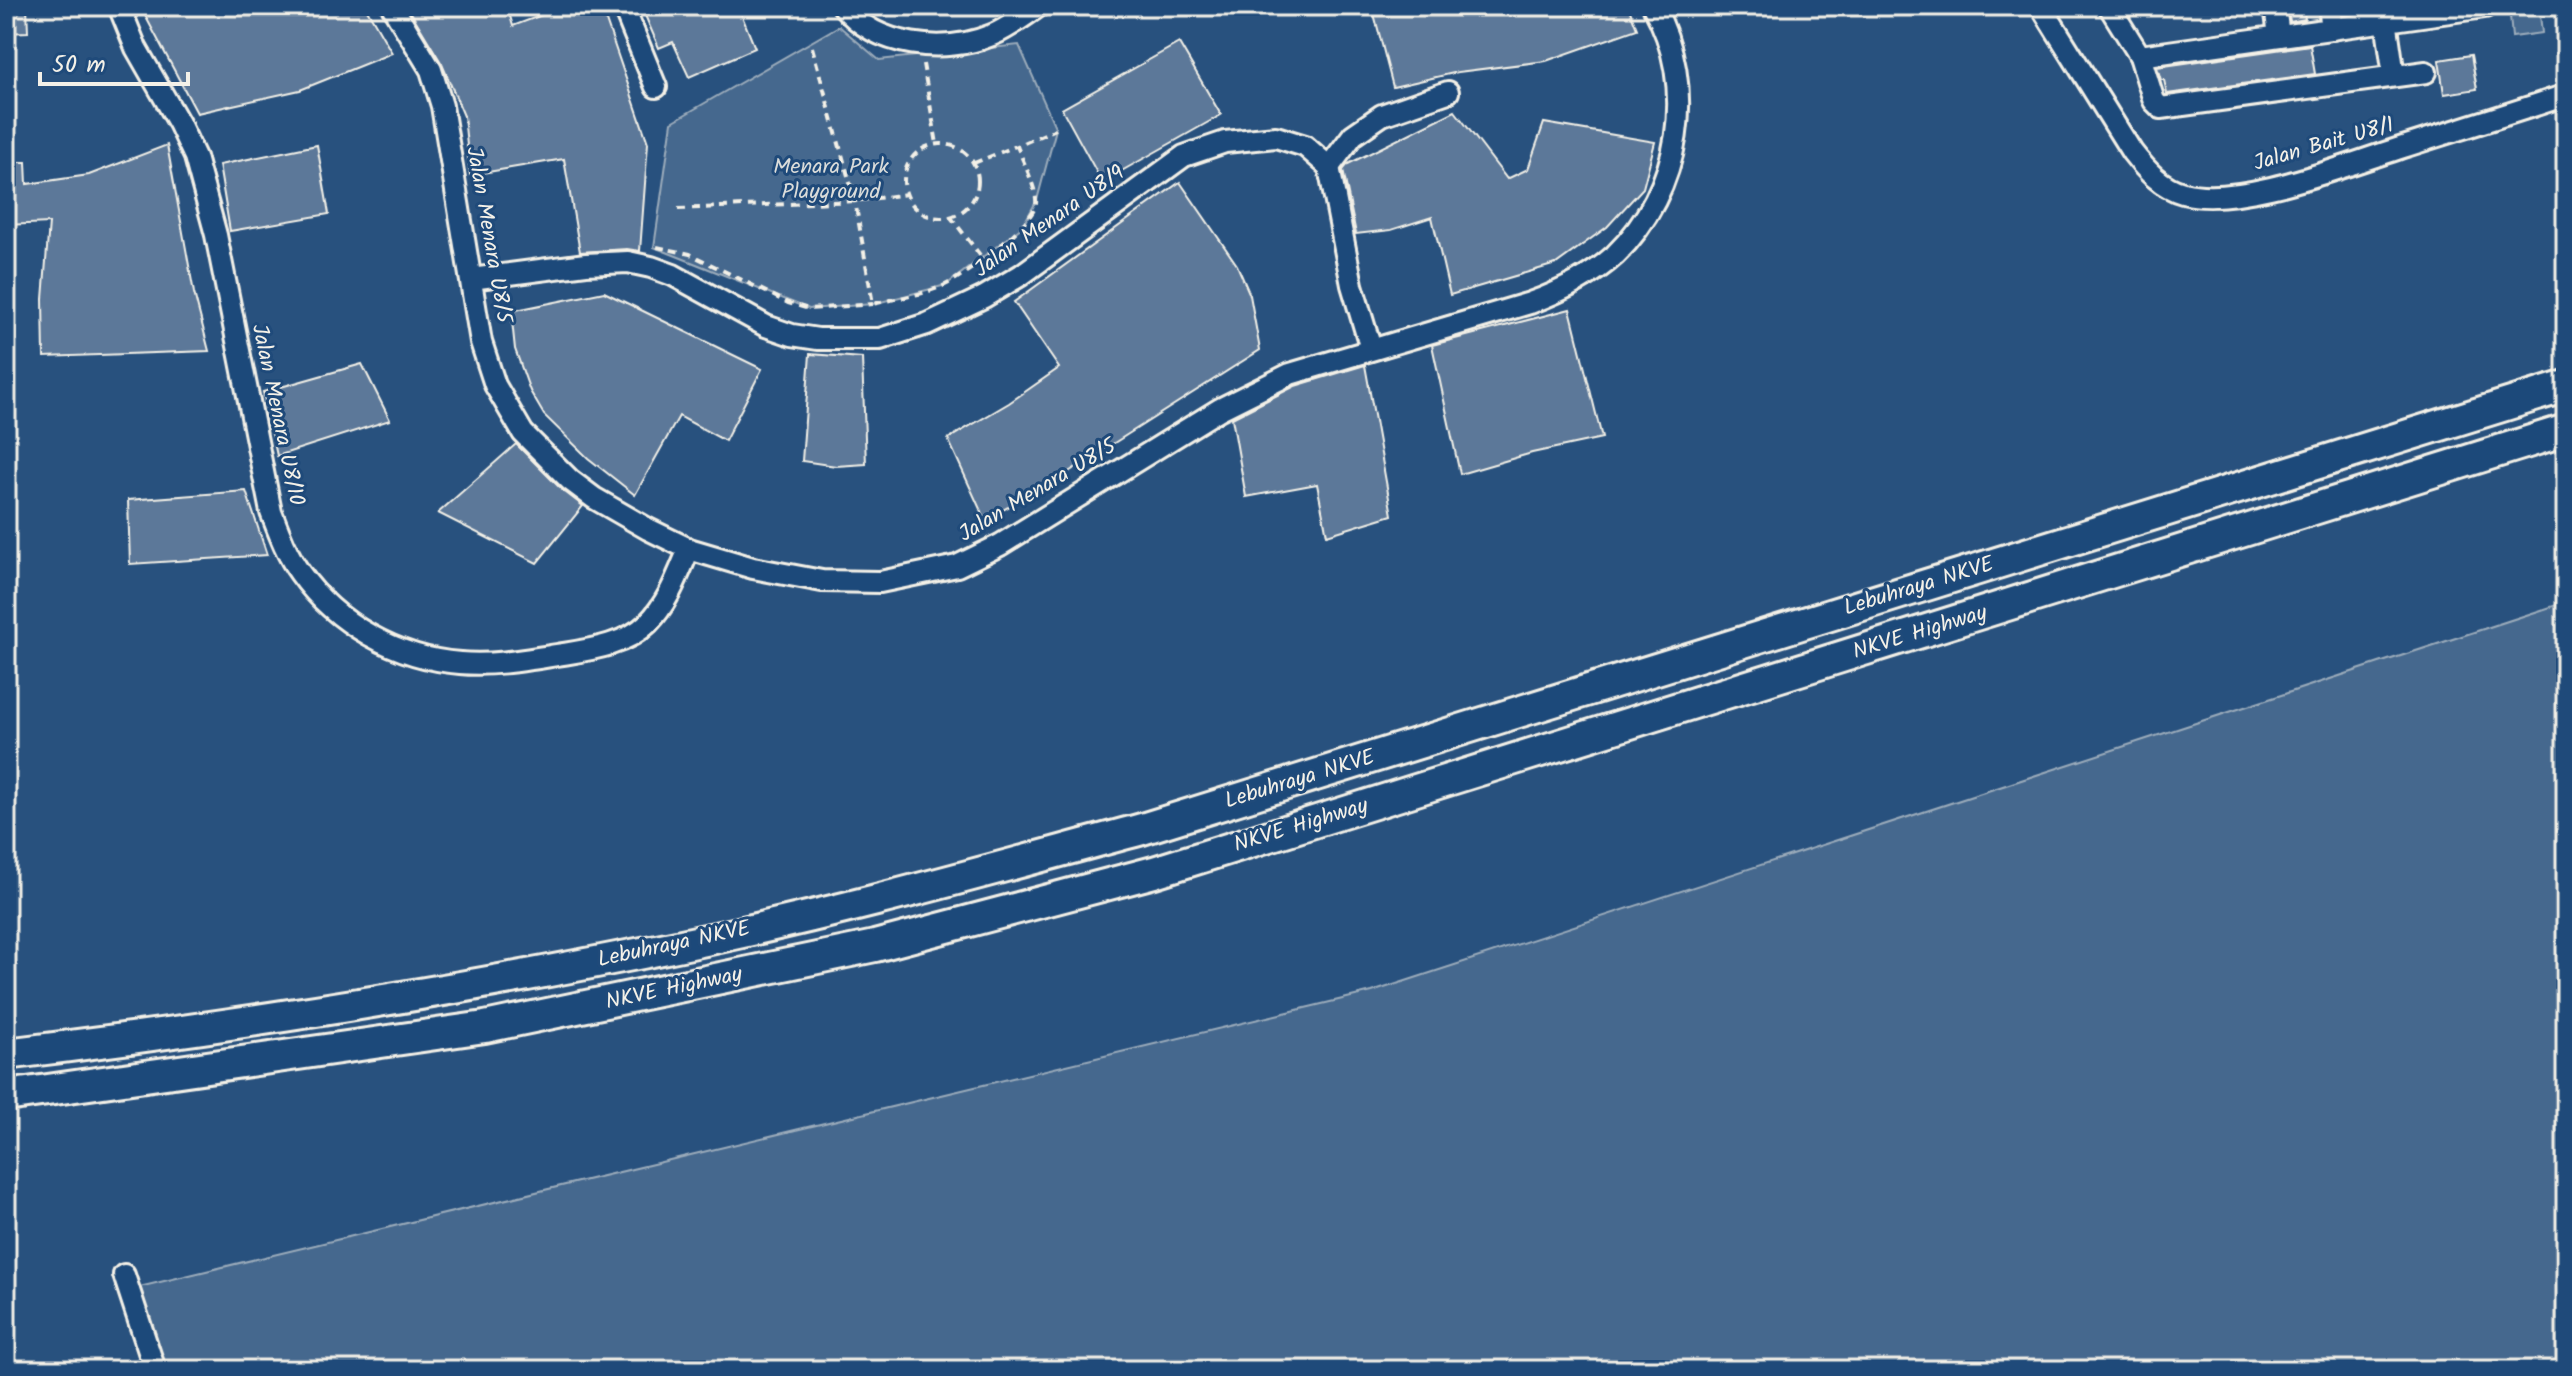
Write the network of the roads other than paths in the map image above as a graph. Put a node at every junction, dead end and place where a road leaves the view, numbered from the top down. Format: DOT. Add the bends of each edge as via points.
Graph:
graph roads {
  1 [pos="119,6"];
  2 [pos="392,6"];
  3 [pos="623,6"];
  4 [pos="843,6"];
  5 [pos="1039,6"];
  6 [pos="1653,6"];
  7 [pos="2041,6"];
  8 [pos="2109,6"];
  9 [pos="2275,6"];
  10 [pos="2329,6"];
  11 [pos="2485,7"];
  12 [pos="2385,14"];
  13 [pos="2332,29"];
  14 [pos="2279,36"];
  15 [pos="2140,56"];
  16 [pos="2426,72"];
  17 [pos="2394,76"];
  18 [pos="656,87"];
  19 [pos="1448,92"];
  20 [pos="2566,95"];
  21 [pos="1329,167"];
  22 [pos="471,279"];
  23 [pos="1371,349"];
  24 [pos="2566,386"];
  25 [pos="2566,430"];
  26 [pos="689,549"];
  27 [pos="6,1054"];
  28 [pos="6,1096"];
  29 [pos="124,1275"];
  30 [pos="155,1370"];
  1 -- 26 [label="street, Jalan Menara U8/10" via="195,157 216,235 271,512 298,571 315,592 341,616 396,648 459,663 515,661 581,651 633,635 661,607"];
  2 -- 22 [label="street, Jalan Menara U8/5" via="431,70 442,106"];
  3 -- 18 [label="street"];
  4 -- 5 [label="street" via="873,32 920,44 969,42 991,35"];
  6 -- 23 [label="street, Jalan Menara U8/5" via="1676,66 1679,122 1663,181 1634,232 1594,272 1554,294"];
  7 -- 20 [label="street, Jalan Bait U8/1" via="2132,152 2149,173 2182,193 2260,191"];
  8 -- 15 [label="street"];
  9 -- 14 [label="street"];
  10 -- 13 [label="street"];
  11 -- 12 [label="street"];
  12 -- 13 [label="street"];
  12 -- 17 [label="street"];
  13 -- 14 [label="street"];
  14 -- 15 [label="street"];
  15 -- 17 [label="street" via="2154,101 2166,109"];
  16 -- 17 [label="street"];
  19 -- 21 [label="street" via="1382,115 1353,135"];
  21 -- 22 [label="street, Jalan Menara U8/9" via="1305,146 1276,137 1225,142 1184,156 1021,275 927,324 880,339 792,335 673,275 628,262"];
  21 -- 23 [label="street" via="1352,285"];
  22 -- 26 [label="street, Jalan Menara U8/5" via="495,385 523,433 594,498"];
  23 -- 26 [label="street, Jalan Menara U8/5" via="1290,374 1220,409 1000,545 946,569 880,582 822,581"];
  24 -- 27 [label="highway, Lebuhraya NKVE" via="1157,824 922,888 693,943 478,984 192,1031"];
  25 -- 28 [label="highway, NKVE Highway" via="1169,867 890,943 485,1027"];
  29 -- 30 [label="street"];
}
